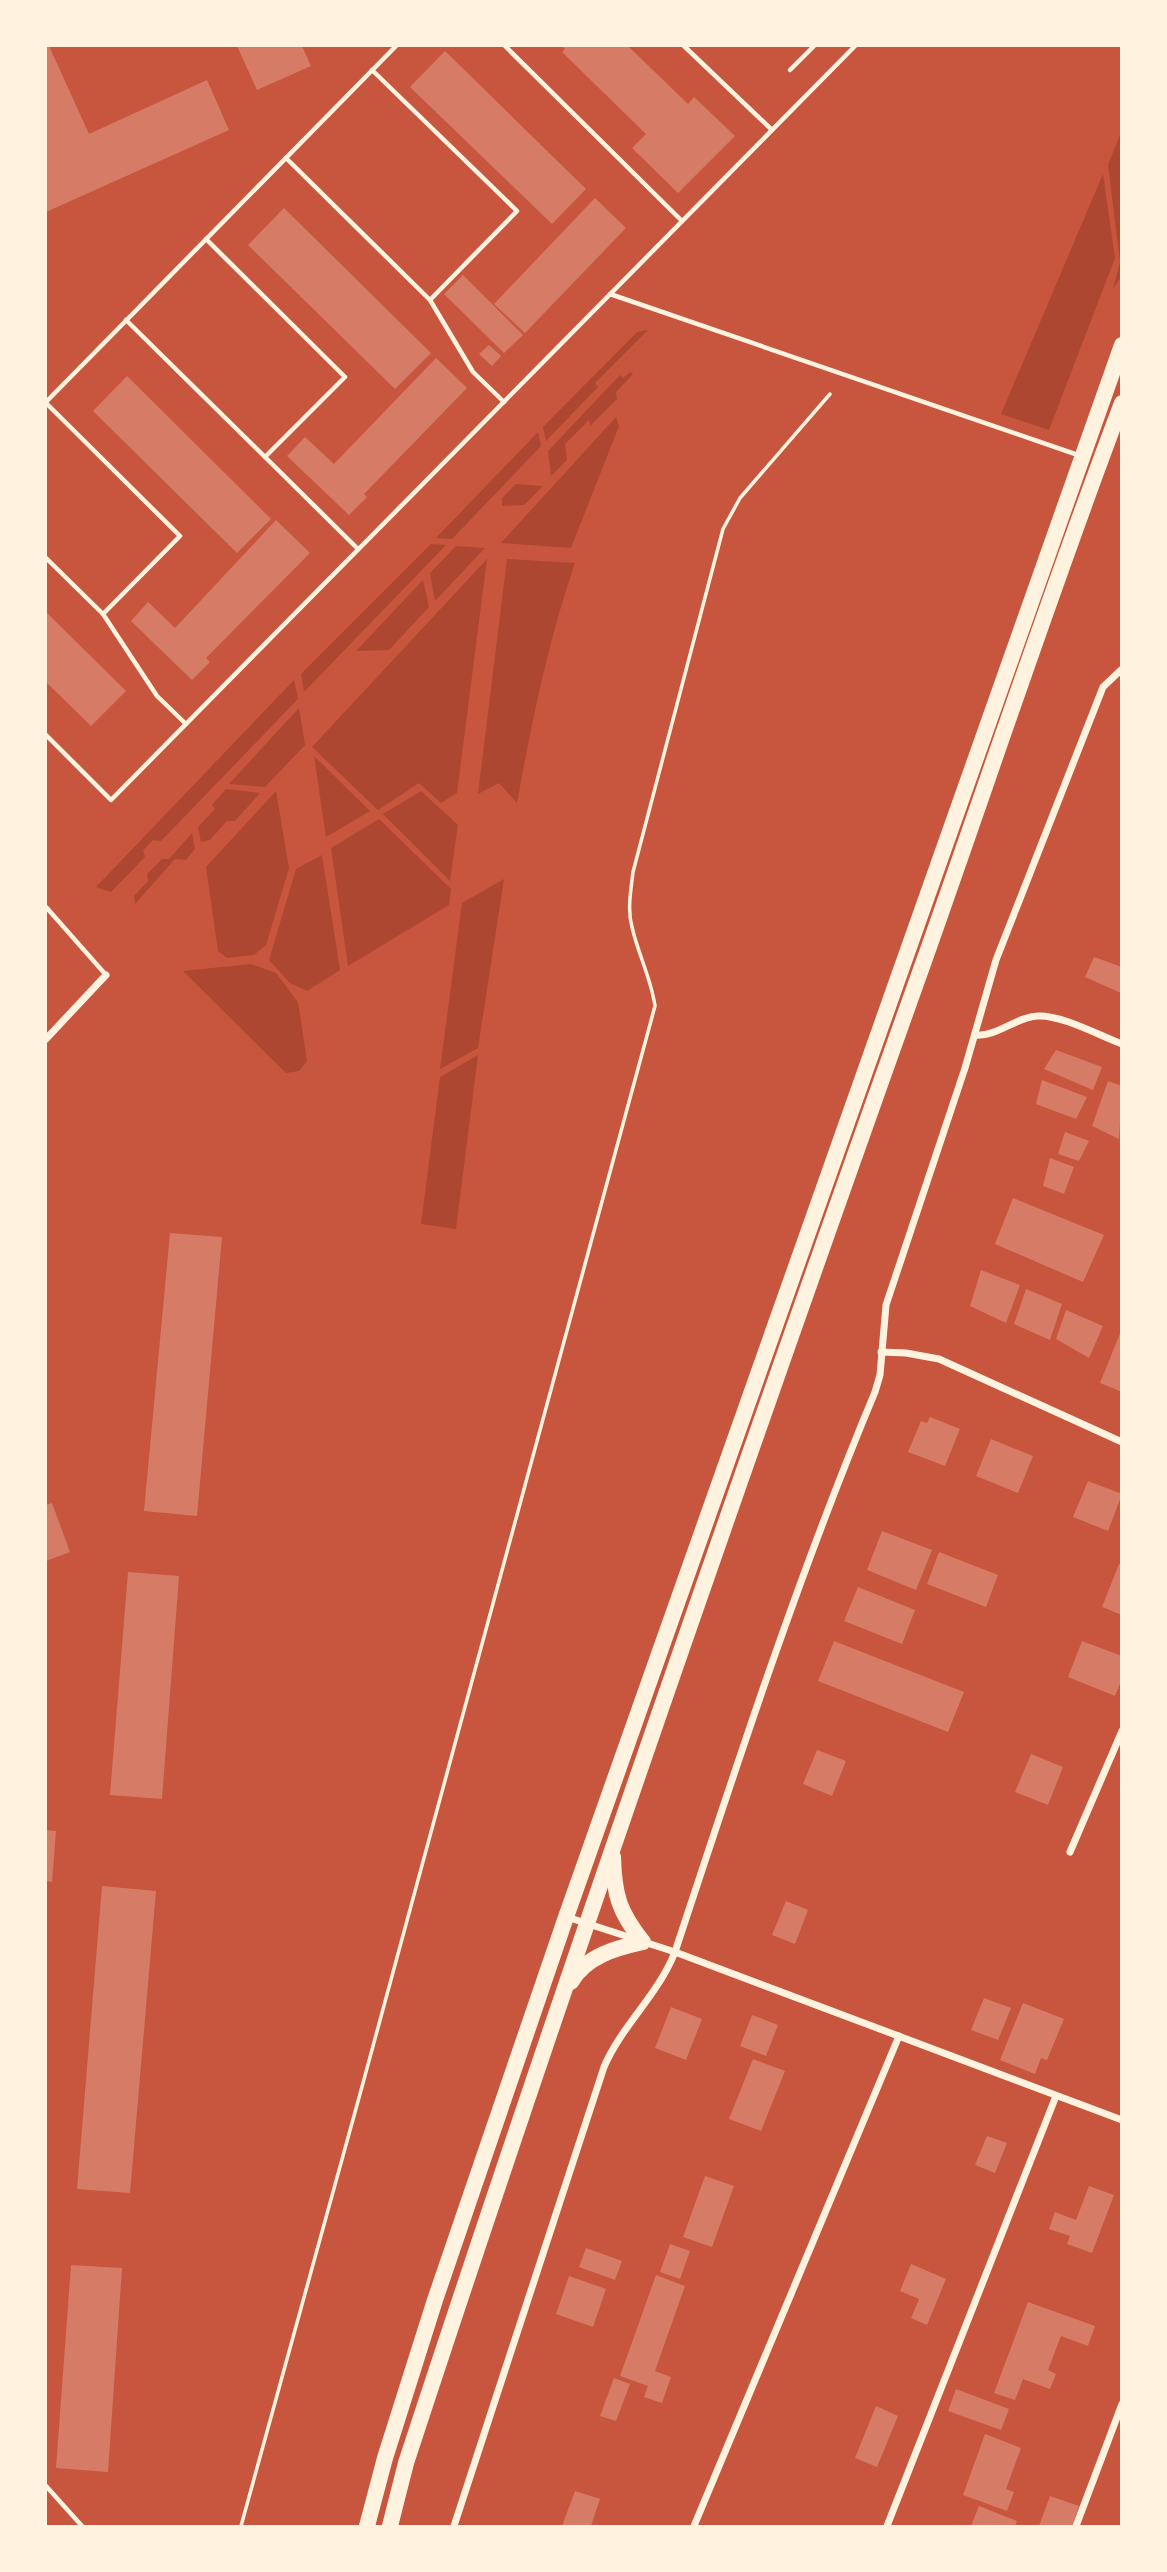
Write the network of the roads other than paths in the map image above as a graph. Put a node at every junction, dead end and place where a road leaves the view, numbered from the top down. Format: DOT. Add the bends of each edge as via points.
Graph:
graph roads {
  1 [pos="396,46"];
  2 [pos="505,46"];
  3 [pos="684,46"];
  4 [pos="814,46"];
  5 [pos="851,47"];
  6 [pos="372,70"];
  7 [pos="790,70"];
  8 [pos="772,130"];
  9 [pos="285,158"];
  10 [pos="682,221"];
  11 [pos="206,239"];
  12 [pos="610,294"];
  13 [pos="430,300"];
  14 [pos="126,320"];
  15 [pos="1122,345"];
  16 [pos="46,402"];
  17 [pos="503,402"];
  18 [pos="1122,403"];
  19 [pos="265,457"];
  20 [pos="1082,457"];
  21 [pos="358,549"];
  22 [pos="46,558"];
  23 [pos="103,614"];
  24 [pos="1122,669"];
  25 [pos="186,724"];
  26 [pos="46,735"];
  27 [pos="46,907"];
  28 [pos="106,975"];
  29 [pos="975,1035"];
  30 [pos="46,1039"];
  31 [pos="1122,1044"];
  32 [pos="881,1352"];
  33 [pos="1122,1442"];
  34 [pos="1122,1731"];
  35 [pos="613,1846"];
  36 [pos="1070,1852"];
  37 [pos="566,1917"];
  38 [pos="586,1923"];
  39 [pos="643,1942"];
  40 [pos="675,1952"];
  41 [pos="561,1999"];
  42 [pos="899,2036"];
  43 [pos="1056,2096"];
  44 [pos="1122,2120"];
  45 [pos="1122,2404"];
  46 [pos="46,2486"];
  47 [pos="82,2526"];
  48 [pos="367,2526"];
  49 [pos="390,2526"];
  50 [pos="454,2526"];
  51 [pos="694,2526"];
  52 [pos="887,2526"];
  53 [pos="1076,2526"];
  1 -- 6 [label="lane"];
  2 -- 10 [label="lane"];
  3 -- 8 [label="lane"];
  4 -- 7 [label="lane"];
  5 -- 8 [label="lane"];
  6 -- 9 [label="lane"];
  6 -- 13 [label="lane" via="517,211"];
  8 -- 10 [label="lane"];
  9 -- 11 [label="lane"];
  9 -- 13 [label="lane"];
  10 -- 12 [label="lane"];
  11 -- 14 [label="lane"];
  11 -- 19 [label="lane" via="345,377"];
  12 -- 17 [label="lane"];
  12 -- 20 [label="lane"];
  13 -- 17 [label="lane" via="473,372"];
  14 -- 16 [label="lane"];
  14 -- 19 [label="lane"];
  15 -- 20 [label="highway"];
  16 -- 23 [label="lane" via="180,536"];
  17 -- 21 [label="lane"];
  18 -- 35 [label="highway"];
  19 -- 21 [label="lane"];
  20 -- 37 [label="highway"];
  21 -- 25 [label="lane"];
  22 -- 23 [label="lane"];
  23 -- 25 [label="lane" via="157,695"];
  24 -- 29 [label="street" via="1103,687 996,960"];
  25 -- 26 [label="lane" via="111,800"];
  27 -- 28 [label="lane"];
  28 -- 30 [label="street"];
  29 -- 31 [label="street" via="989,1035 1037,1016 1055,1018"];
  29 -- 32 [label="street" via="886,1305"];
  32 -- 33 [label="street" via="939,1359"];
  32 -- 40 [label="street" via="875,1392 771,1660"];
  34 -- 36 [label="street"];
  35 -- 38 [label="highway"];
  35 -- 39 [label="highway" via="616,1898"];
  37 -- 38 [label="street"];
  37 -- 48 [label="highway" via="435,2300"];
  38 -- 39 [label="street"];
  38 -- 41 [label="highway"];
  39 -- 40 [label="street"];
  39 -- 41 [label="highway" via="585,1964"];
  40 -- 42 [label="street"];
  40 -- 50 [label="street" via="661,1983 619,2038 604,2067"];
  41 -- 49 [label="highway" via="406,2463"];
  42 -- 43 [label="street"];
  42 -- 51 [label="street"];
  43 -- 44 [label="street"];
  43 -- 52 [label="street"];
  45 -- 53 [label="street"];
  46 -- 47 [label="lane"];
}
